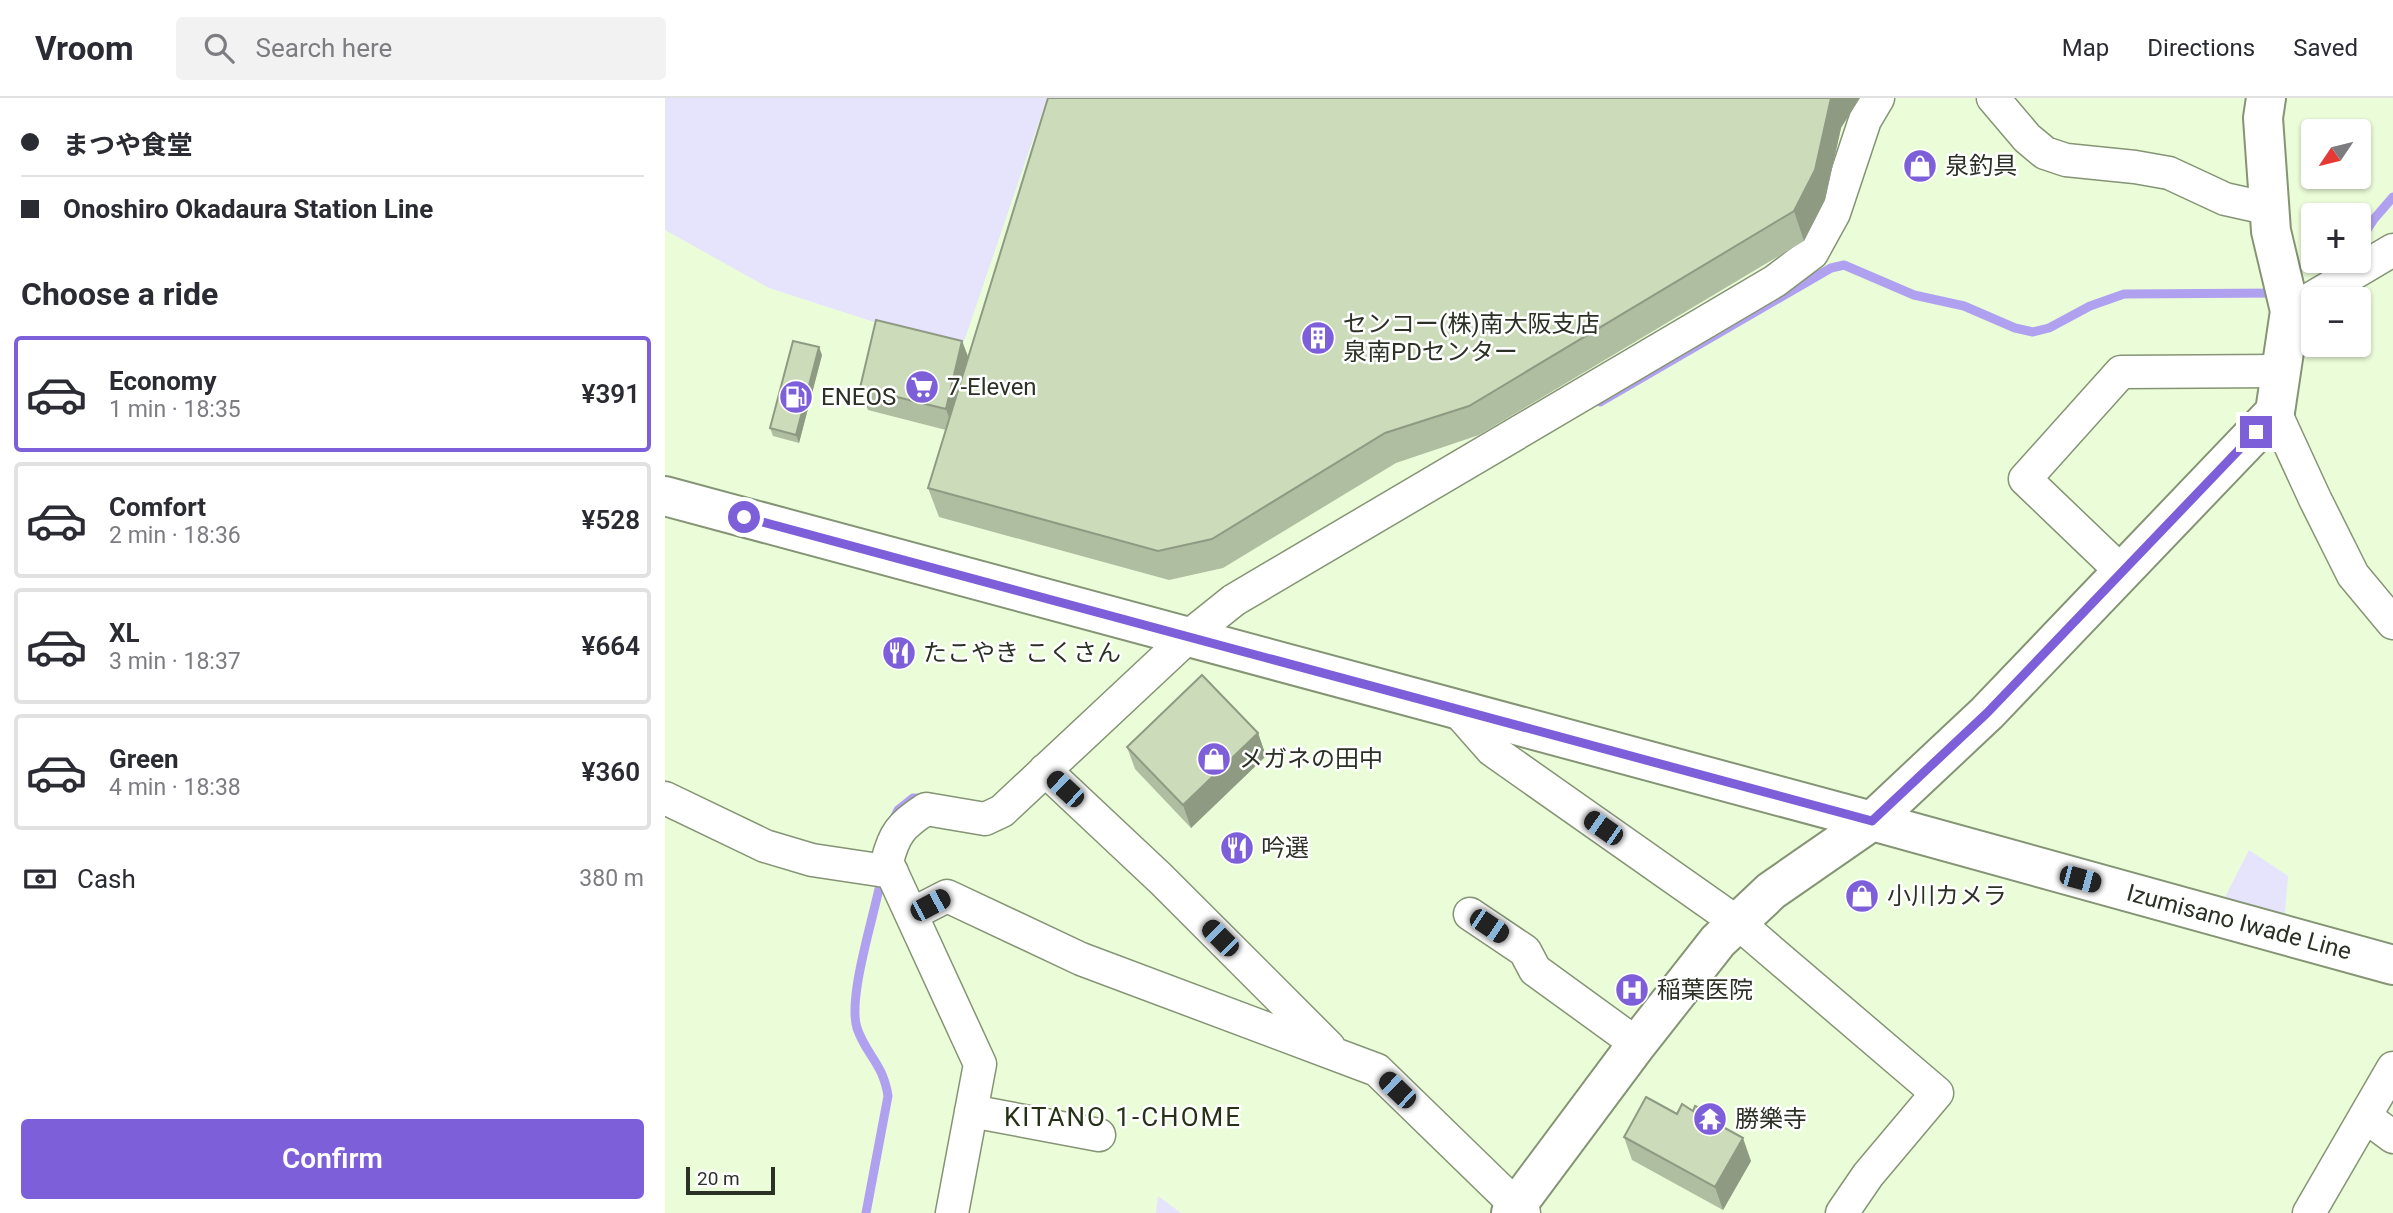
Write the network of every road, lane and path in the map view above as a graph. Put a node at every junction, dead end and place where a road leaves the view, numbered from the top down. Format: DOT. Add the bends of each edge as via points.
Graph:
graph roads {
  1 [pos="1878,98"];
  2 [pos="1993,98"];
  3 [pos="2266,98"];
  4 [pos="2270,209"];
  5 [pos="2393,250"];
  6 [pos="2290,311"];
  7 [pos="2280,371"];
  8 [pos="2275,412"];
  9 [pos="665,496"];
  10 [pos="2122,572"];
  11 [pos="2393,623"];
  12 [pos="1189,636"];
  13 [pos="1455,708"];
  14 [pos="1045,771"];
  15 [pos="665,798"];
  16 [pos="1872,821"];
  17 [pos="892,872"];
  18 [pos="912,914"];
  19 [pos="1470,914"];
  20 [pos="1738,923"];
  21 [pos="2393,965"];
  22 [pos="1637,1044"];
  23 [pos="1338,1056"];
  24 [pos="2393,1068"];
  25 [pos="971,1111"];
  26 [pos="2366,1117"];
  27 [pos="1099,1135"];
  28 [pos="2393,1137"];
  29 [pos="1517,1211"];
  30 [pos="952,1213"];
  31 [pos="1842,1213"];
  32 [pos="2309,1213"];
  1 -- 12 [label="street" via="1864,120 1834,213 1812,253 1775,281 1234,600"];
  2 -- 4 [label="street" via="2045,153 2066,160 2169,173 2225,200"];
  3 -- 4 [label="main road" via="2263,118"];
  4 -- 6 [label="main road"];
  5 -- 6 [label="street"];
  6 -- 7 [label="main road"];
  7 -- 8 [label="main road"];
  7 -- 10 [label="street" via="2121,372 2025,479"];
  8 -- 10 [label="main road"];
  8 -- 11 [label="street" via="2353,575"];
  9 -- 12 [label="main road, Izumisano Iwade Line"];
  10 -- 16 [label="main road" via="1987,713"];
  12 -- 13 [label="main road, Izumisano Iwade Line"];
  12 -- 14 [label="street"];
  13 -- 16 [label="main road, Izumisano Iwade Line"];
  13 -- 20 [label="street" via="1492,750"];
  14 -- 17 [label="street" via="1002,811 985,819 926,809 910,819 893,839 887,862"];
  14 -- 23 [label="street"];
  15 -- 17 [label="street" via="765,846 812,860"];
  16 -- 20 [label="main road" via="1771,891"];
  16 -- 21 [label="main road, Izumisano Iwade Line"];
  17 -- 18 [label="street"];
  18 -- 23 [label="street" via="947,896 1081,959"];
  18 -- 25 [label="street" via="980,1064"];
  19 -- 22 [label="street" via="1525,951 1535,970"];
  20 -- 22 [label="main road" via="1718,941"];
  20 -- 31 [label="street" via="1937,1093"];
  22 -- 29 [label="main road"];
  23 -- 29 [label="street" via="1377,1070"];
  24 -- 26 [label="street"];
  25 -- 27 [label="street"];
  25 -- 30 [label="street"];
  26 -- 28 [label="street"];
  26 -- 32 [label="street"];
}
